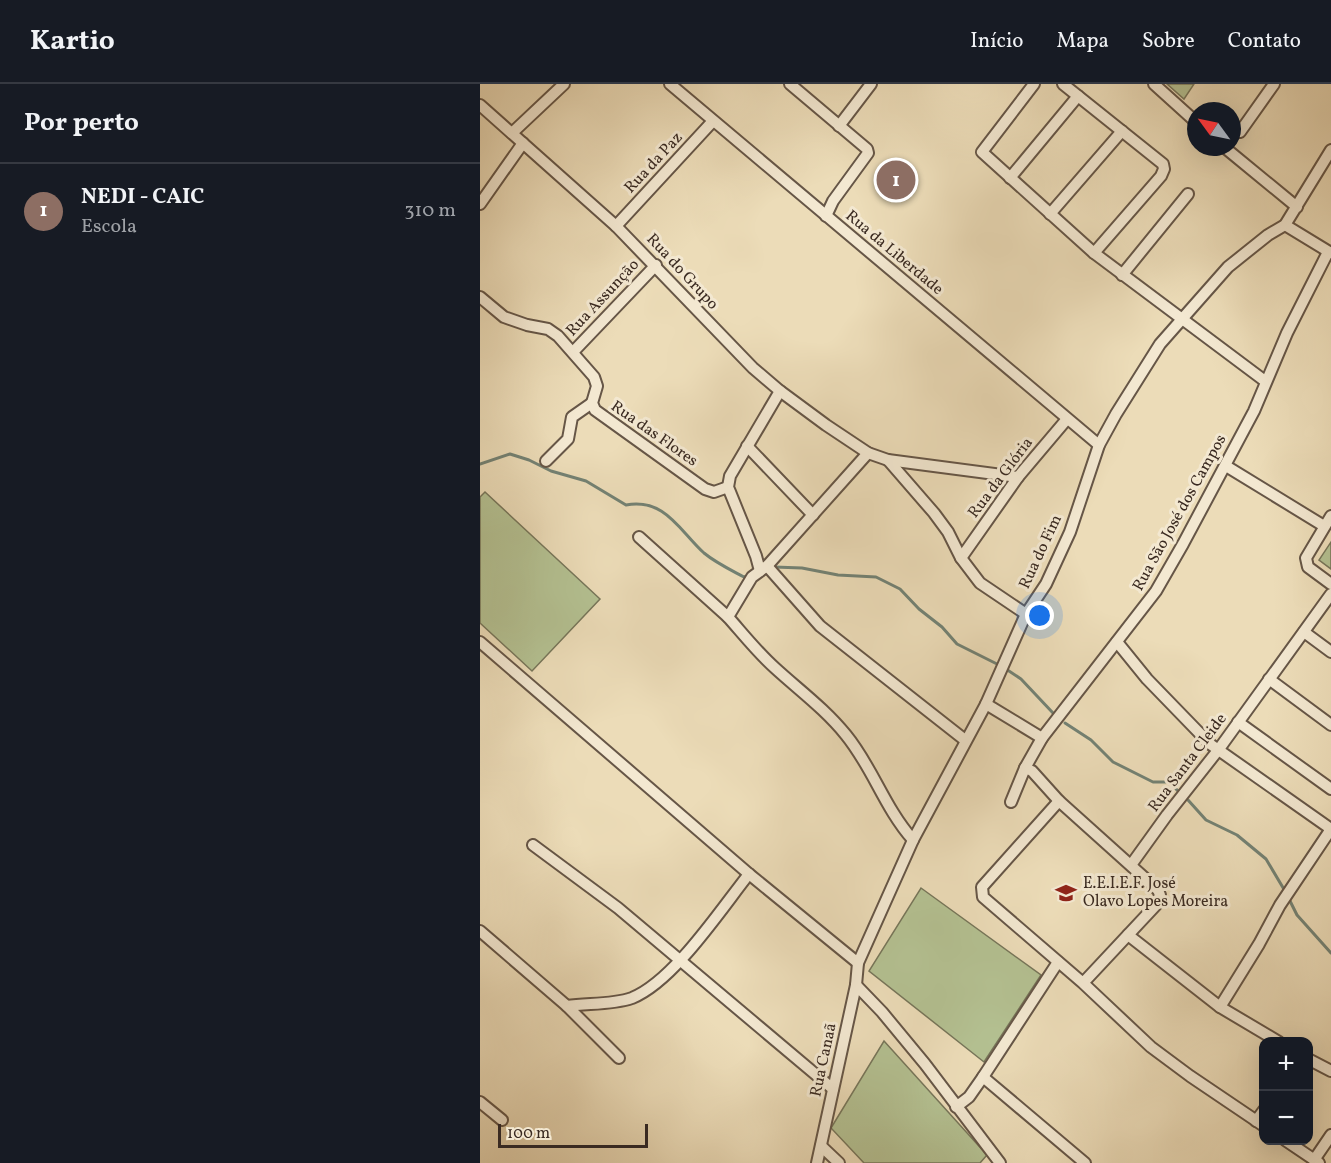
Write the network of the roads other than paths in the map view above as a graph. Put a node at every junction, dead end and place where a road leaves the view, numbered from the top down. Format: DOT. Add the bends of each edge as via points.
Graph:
graph roads {
  1 [pos="564,84"];
  2 [pos="670,84"];
  3 [pos="790,84"];
  4 [pos="872,84"];
  5 [pos="1034,84"];
  6 [pos="1063,84"];
  7 [pos="1154,84"];
  8 [pos="1274,84"];
  9 [pos="1078,96"];
  10 [pos="480,105"];
  11 [pos="1187,114"];
  12 [pos="713,121"];
  13 [pos="839,126"];
  14 [pos="1122,131"];
  15 [pos="1241,131"];
  16 [pos="512,134"];
  17 [pos="523,143"];
  18 [pos="1235,156"];
  19 [pos="1329,157"];
  20 [pos="1010,178"];
  21 [pos="1188,195"];
  22 [pos="480,204"];
  23 [pos="1297,207"];
  24 [pos="1050,214"];
  25 [pos="826,216"];
  26 [pos="1285,225"];
  27 [pos="616,226"];
  28 [pos="1330,252"];
  29 [pos="1095,253"];
  30 [pos="656,265"];
  31 [pos="1122,275"];
  32 [pos="480,297"];
  33 [pos="1182,319"];
  34 [pos="573,352"];
  35 [pos="1265,381"];
  36 [pos="780,391"];
  37 [pos="592,404"];
  38 [pos="1067,419"];
  39 [pos="1099,445"];
  40 [pos="747,446"];
  41 [pos="868,453"];
  42 [pos="888,460"];
  43 [pos="546,461"];
  44 [pos="1226,465"];
  45 [pos="1018,477"];
  46 [pos="728,487"];
  47 [pos="813,515"];
  48 [pos="1331,516"];
  49 [pos="1324,526"];
  50 [pos="639,537"];
  51 [pos="961,558"];
  52 [pos="762,566"];
  53 [pos="1331,584"];
  54 [pos="1331,594"];
  55 [pos="1026,614"];
  56 [pos="728,617"];
  57 [pos="1304,632"];
  58 [pos="480,642"];
  59 [pos="1117,642"];
  60 [pos="1331,652"];
  61 [pos="1269,679"];
  62 [pos="986,704"];
  63 [pos="1238,722"];
  64 [pos="1331,725"];
  65 [pos="1042,738"];
  66 [pos="965,740"];
  67 [pos="1219,749"];
  68 [pos="1025,768"];
  69 [pos="1331,789"];
  70 [pos="1059,801"];
  71 [pos="1011,802"];
  72 [pos="1331,830"];
  73 [pos="913,840"];
  74 [pos="533,844"];
  75 [pos="1131,865"];
  76 [pos="749,874"];
  77 [pos="480,932"];
  78 [pos="1128,935"];
  79 [pos="680,962"];
  80 [pos="1058,962"];
  81 [pos="858,963"];
  82 [pos="1083,983"];
  83 [pos="856,985"];
  84 [pos="567,1006"];
  85 [pos="1220,1007"];
  86 [pos="1272,1037"];
  87 [pos="619,1058"];
  88 [pos="1313,1062"];
  89 [pos="1331,1071"];
  90 [pos="983,1077"];
  91 [pos="832,1089"];
  92 [pos="480,1102"];
  93 [pos="956,1107"];
  94 [pos="502,1119"];
  95 [pos="1259,1123"];
  96 [pos="1331,1135"];
  97 [pos="1292,1145"];
  98 [pos="821,1146"];
  99 [pos="1317,1162"];
  100 [pos="817,1163"];
  101 [pos="839,1163"];
  102 [pos="1000,1163"];
  103 [pos="1084,1163"];
  1 -- 16 [label="street"];
  2 -- 12 [label="street, Rua da Liberdade"];
  3 -- 13 [label="street"];
  4 -- 13 [label="street"];
  5 -- 20 [label="street" via="982,152"];
  6 -- 9 [label="street"];
  7 -- 11 [label="street"];
  8 -- 15 [label="street"];
  9 -- 14 [label="street"];
  9 -- 20 [label="street"];
  10 -- 16 [label="street, Rua do Grupo"];
  12 -- 25 [label="street, Rua da Liberdade"];
  12 -- 27 [label="street, Rua da Paz"];
  13 -- 25 [label="street" via="868,153"];
  14 -- 24 [label="street"];
  14 -- 29 [label="street" via="1163,164 1164,170"];
  16 -- 17 [label="street, Rua do Grupo"];
  17 -- 22 [label="street"];
  17 -- 27 [label="street, Rua do Grupo"];
  18 -- 23 [label="street"];
  19 -- 23 [label="street"];
  20 -- 24 [label="street"];
  21 -- 31 [label="street"];
  23 -- 26 [label="street"];
  24 -- 29 [label="street"];
  25 -- 38 [label="street, Rua da Liberdade"];
  26 -- 28 [label="street"];
  26 -- 33 [label="street, Rua do Fim" via="1228,267"];
  27 -- 30 [label="street, Rua do Grupo"];
  28 -- 35 [label="street, Rua São José dos Campos"];
  29 -- 31 [label="street"];
  30 -- 34 [label="street, Rua Assunção"];
  30 -- 36 [label="street, Rua do Grupo" via="717,332"];
  31 -- 33 [label="street"];
  32 -- 34 [label="street, Rua das Flores" via="504,317 548,329"];
  33 -- 35 [label="street"];
  33 -- 39 [label="street, Rua do Fim" via="1160,344"];
  34 -- 37 [label="street, Rua das Flores" via="596,382"];
  35 -- 44 [label="street, Rua São José dos Campos"];
  36 -- 40 [label="street"];
  36 -- 41 [label="street, Rua do Grupo"];
  37 -- 43 [label="street" via="572,417 568,439"];
  37 -- 46 [label="street, Rua das Flores" via="705,489 714,492"];
  38 -- 39 [label="street, Rua da Liberdade"];
  38 -- 45 [label="street, Rua da Glória"];
  39 -- 55 [label="street, Rua do Fim" via="1070,532 1046,584"];
  40 -- 46 [label="street"];
  40 -- 47 [label="street"];
  41 -- 42 [label="street, Rua do Grupo"];
  41 -- 47 [label="street"];
  42 -- 45 [label="street, Rua do Grupo"];
  42 -- 51 [label="street" via="934,513"];
  44 -- 49 [label="street"];
  44 -- 59 [label="street, Rua São José dos Campos" via="1156,591"];
  45 -- 51 [label="street, Rua da Glória"];
  46 -- 52 [label="street"];
  47 -- 52 [label="street"];
  48 -- 49 [label="street"];
  49 -- 53 [label="street" via="1306,562"];
  50 -- 56 [label="street"];
  51 -- 55 [label="street" via="980,583"];
  52 -- 56 [label="street"];
  52 -- 66 [label="street" via="820,626"];
  54 -- 57 [label="street, Rua Santa Cleide"];
  55 -- 62 [label="street, Rua do Fim"];
  56 -- 73 [label="street" via="774,668 845,733 862,755 886,805"];
  57 -- 60 [label="street"];
  57 -- 61 [label="street, Rua Santa Cleide"];
  58 -- 76 [label="street"];
  59 -- 65 [label="street, Rua São José dos Campos"];
  59 -- 67 [label="street" via="1147,679"];
  61 -- 63 [label="street, Rua Santa Cleide"];
  61 -- 64 [label="street"];
  62 -- 65 [label="street"];
  62 -- 66 [label="street, Rua do Fim"];
  63 -- 67 [label="street, Rua Santa Cleide"];
  63 -- 69 [label="street"];
  65 -- 68 [label="street, Rua São José dos Campos"];
  66 -- 73 [label="street, Rua do Fim"];
  67 -- 72 [label="street"];
  67 -- 75 [label="street, Rua Santa Cleide"];
  68 -- 70 [label="street"];
  68 -- 71 [label="street, Rua São José dos Campos"];
  70 -- 75 [label="street"];
  70 -- 80 [label="street" via="981,892 982,897"];
  72 -- 85 [label="street" via="1280,905"];
  73 -- 81 [label="street, Rua do Fim"];
  74 -- 79 [label="street"];
  75 -- 78 [label="street" via="1160,895 1156,905"];
  76 -- 79 [label="street"];
  76 -- 81 [label="street"];
  77 -- 84 [label="street"];
  78 -- 82 [label="street"];
  78 -- 85 [label="street"];
  79 -- 84 [label="street" via="632,998"];
  79 -- 91 [label="street"];
  80 -- 82 [label="street"];
  80 -- 90 [label="street"];
  81 -- 83 [label="street, Rua Canaã"];
  82 -- 95 [label="street" via="1160,1054"];
  83 -- 91 [label="street, Rua Canaã"];
  83 -- 93 [label="street" via="925,1064"];
  84 -- 87 [label="street"];
  85 -- 86 [label="street"];
  88 -- 89 [label="street"];
  90 -- 93 [label="street"];
  90 -- 103 [label="street"];
  91 -- 98 [label="street, Rua Canaã"];
  92 -- 94 [label="street"];
  93 -- 102 [label="street"];
  96 -- 99 [label="street"];
  97 -- 99 [label="street"];
  98 -- 100 [label="street, Rua Canaã"];
  98 -- 101 [label="street"];
}
